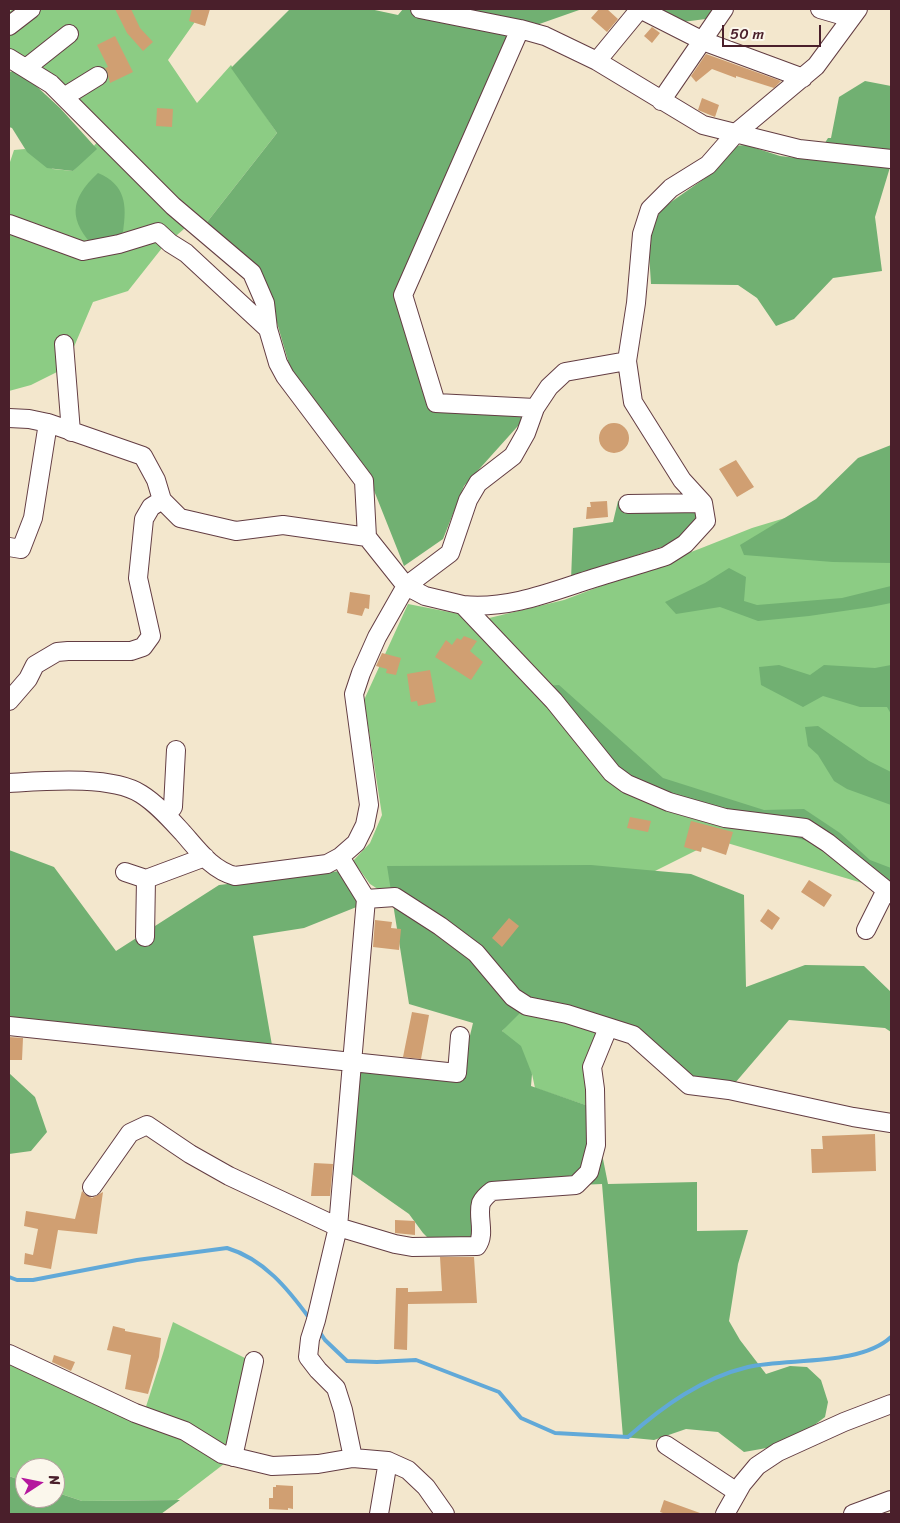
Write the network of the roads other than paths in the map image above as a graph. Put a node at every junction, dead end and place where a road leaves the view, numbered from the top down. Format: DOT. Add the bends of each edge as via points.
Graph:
graph roads {
  1 [pos="31,9"];
  2 [pos="420,9"];
  3 [pos="640,9"];
  4 [pos="724,9"];
  5 [pos="820,9"];
  6 [pos="854,13"];
  7 [pos="9,26"];
  8 [pos="520,29"];
  9 [pos="69,34"];
  10 [pos="703,41"];
  11 [pos="9,58"];
  12 [pos="597,61"];
  13 [pos="26,68"];
  14 [pos="98,76"];
  15 [pos="803,78"];
  16 [pos="64,97"];
  17 [pos="661,101"];
  18 [pos="736,133"];
  19 [pos="891,159"];
  20 [pos="9,224"];
  21 [pos="268,329"];
  22 [pos="64,344"];
  23 [pos="627,361"];
  24 [pos="535,408"];
  25 [pos="9,418"];
  26 [pos="48,423"];
  27 [pos="71,432"];
  28 [pos="162,500"];
  29 [pos="703,503"];
  30 [pos="628,504"];
  31 [pos="368,537"];
  32 [pos="9,547"];
  33 [pos="406,586"];
  34 [pos="463,605"];
  35 [pos="9,701"];
  36 [pos="176,750"];
  37 [pos="9,783"];
  38 [pos="167,815"];
  39 [pos="205,857"];
  40 [pos="340,857"];
  41 [pos="125,872"];
  42 [pos="146,879"];
  43 [pos="888,892"];
  44 [pos="366,899"];
  45 [pos="866,930"];
  46 [pos="145,937"];
  47 [pos="9,1026"];
  48 [pos="608,1028"];
  49 [pos="460,1036"];
  50 [pos="352,1062"];
  51 [pos="891,1124"];
  52 [pos="92,1187"];
  53 [pos="338,1227"];
  54 [pos="9,1354"];
  55 [pos="254,1362"];
  56 [pos="891,1404"];
  57 [pos="666,1445"];
  58 [pos="233,1457"];
  59 [pos="353,1458"];
  60 [pos="388,1461"];
  61 [pos="737,1492"];
  62 [pos="891,1500"];
  63 [pos="379,1514"];
  64 [pos="445,1514"];
  65 [pos="725,1514"];
  66 [pos="853,1514"];
  1 -- 7 [label="street"];
  2 -- 8 [label="street"];
  3 -- 10 [label="street"];
  3 -- 12 [label="street"];
  4 -- 10 [label="street"];
  5 -- 6 [label="street"];
  6 -- 15 [label="street" via="816,66"];
  8 -- 12 [label="street" via="545,36"];
  8 -- 24 [label="street" via="403,295 436,402"];
  9 -- 13 [label="street"];
  10 -- 15 [label="street"];
  10 -- 17 [label="street"];
  11 -- 13 [label="street"];
  12 -- 17 [label="street"];
  13 -- 16 [label="street"];
  14 -- 16 [label="street"];
  15 -- 18 [label="street"];
  16 -- 21 [label="street" via="173,206 252,273 266,303"];
  17 -- 18 [label="street" via="703,125"];
  18 -- 19 [label="street" via="799,150"];
  18 -- 23 [label="street" via="708,165 671,188 650,209 642,234"];
  20 -- 21 [label="street" via="83,251 158,232 186,253"];
  21 -- 31 [label="street" via="285,376 364,481"];
  22 -- 27 [label="street"];
  23 -- 24 [label="street" via="565,372 549,386"];
  23 -- 29 [label="street" via="633,402 682,480"];
  24 -- 33 [label="street" via="513,456 478,483 468,500 450,553"];
  25 -- 26 [label="street"];
  26 -- 27 [label="street"];
  26 -- 32 [label="street" via="33,518 21,549"];
  27 -- 28 [label="street" via="143,456"];
  28 -- 31 [label="street" via="180,518 236,531 283,525"];
  28 -- 35 [label="street" via="151,507 144,519 138,578 151,636 143,647 131,651 57,652 35,665 28,679"];
  29 -- 30 [label="street"];
  29 -- 34 [label="street" via="706,521 685,544 666,556 535,598 481,607"];
  31 -- 33 [label="street"];
  33 -- 34 [label="street" via="426,596"];
  33 -- 40 [label="street" via="377,637 354,694 369,805 365,825 356,843"];
  34 -- 43 [label="street" via="554,701 612,773 627,784 670,802 725,818 805,828"];
  36 -- 38 [label="street" via="173,807"];
  37 -- 38 [label="street" via="103,782 122,785"];
  38 -- 39 [label="street"];
  39 -- 40 [label="street" via="214,867 235,876 327,864"];
  39 -- 42 [label="street"];
  40 -- 44 [label="street"];
  41 -- 42 [label="street"];
  42 -- 46 [label="street"];
  43 -- 45 [label="street"];
  44 -- 48 [label="street" via="395,897 440,926 476,953 513,997 527,1006 567,1014"];
  44 -- 50 [label="street"];
  47 -- 50 [label="street"];
  48 -- 51 [label="street" via="633,1035 689,1085"];
  48 -- 53 [label="street" via="592,1066 596,1145 589,1172 576,1185 492,1191 481,1202 482,1240 478,1246 412,1248"];
  49 -- 50 [label="street" via="457,1073"];
  50 -- 53 [label="street"];
  52 -- 53 [label="street" via="130,1133 147,1125 229,1176"];
  53 -- 59 [label="street" via="308,1357 336,1388"];
  54 -- 58 [label="street" via="135,1414 185,1432"];
  55 -- 58 [label="street"];
  56 -- 61 [label="street" via="778,1452 757,1466"];
  57 -- 61 [label="street"];
  58 -- 59 [label="street" via="272,1466 318,1464"];
  59 -- 60 [label="street"];
  60 -- 63 [label="street"];
  60 -- 64 [label="street" via="408,1470"];
  61 -- 65 [label="street"];
  62 -- 66 [label="street"];
}
